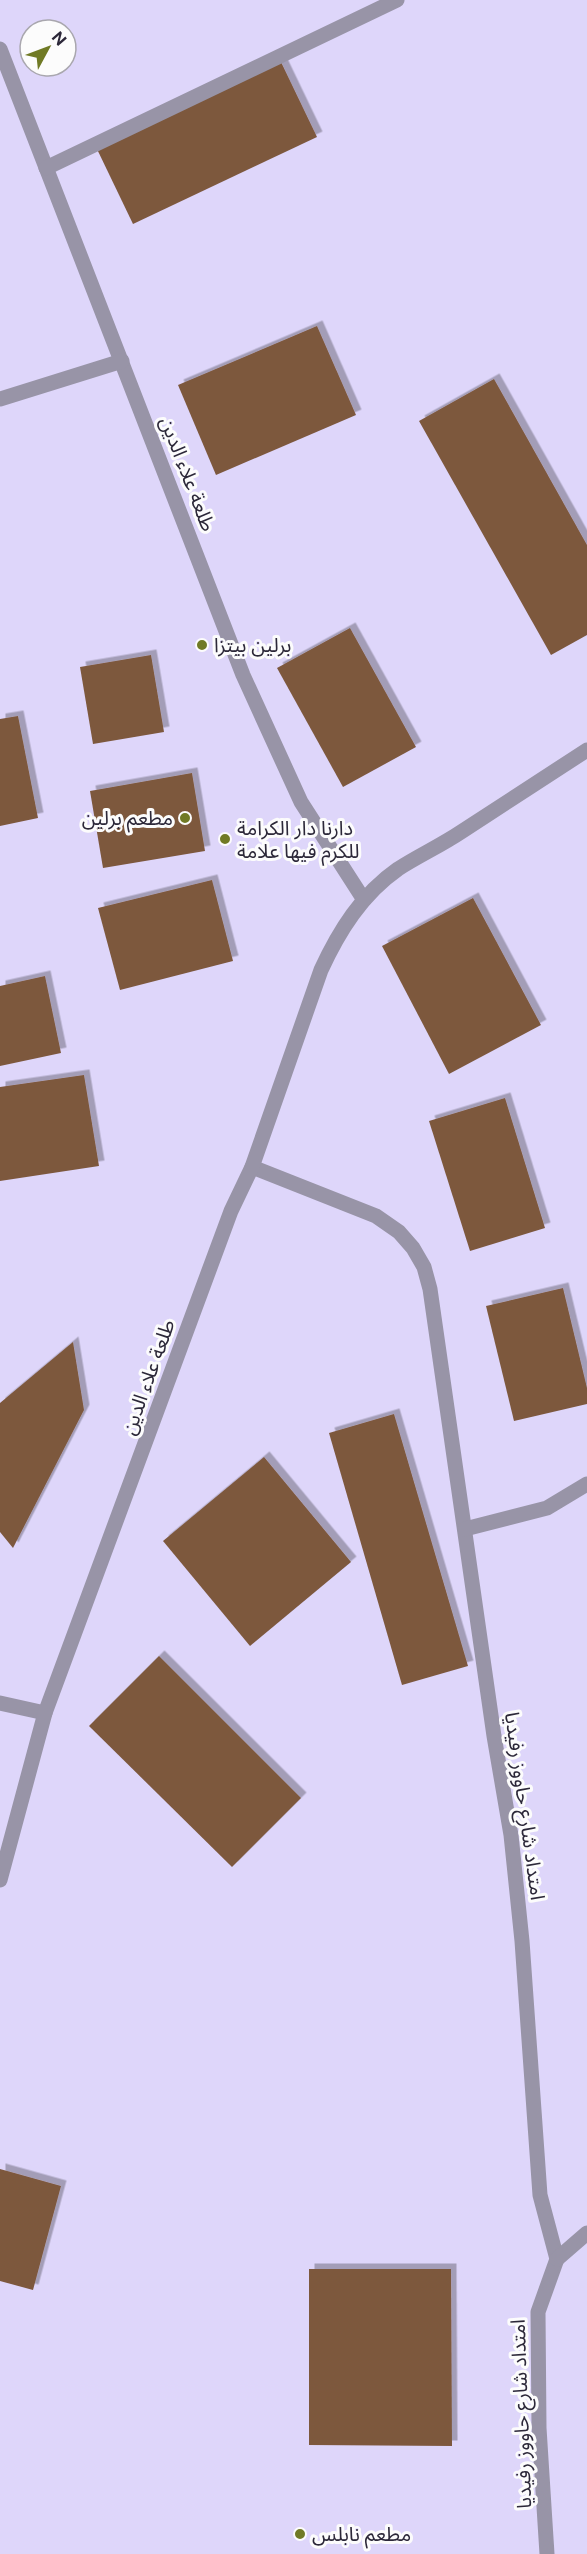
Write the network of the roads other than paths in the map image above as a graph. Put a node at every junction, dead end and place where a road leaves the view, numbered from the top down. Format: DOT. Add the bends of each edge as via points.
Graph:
graph roads {
  1 [pos="397,0"];
  2 [pos="0,50"];
  3 [pos="46,168"];
  4 [pos="122,361"];
  5 [pos="0,399"];
  6 [pos="587,750"];
  7 [pos="364,900"];
  8 [pos="252,1167"];
  9 [pos="587,1484"];
  10 [pos="465,1530"];
  11 [pos="0,1703"];
  12 [pos="45,1713"];
  13 [pos="0,1881"];
  14 [pos="587,2233"];
  15 [pos="557,2259"];
  16 [pos="547,2554"];
  1 -- 3 [label="street"];
  2 -- 3 [label="street, طلعة علاء الدين"];
  3 -- 4 [label="street, طلعة علاء الدين"];
  4 -- 5 [label="street"];
  4 -- 7 [label="street, طلعة علاء الدين" via="243,675 301,802"];
  6 -- 7 [label="street, طلعة علاء الدين" via="396,871"];
  7 -- 8 [label="street, طلعة علاء الدين" via="333,943 321,970"];
  8 -- 10 [label="street, امتداد شارع حاووز رفيديا" via="376,1216 413,1248 430,1289"];
  8 -- 12 [label="street, طلعة علاء الدين" via="231,1211"];
  9 -- 10 [label="street" via="548,1508"];
  10 -- 15 [label="street, امتداد شارع حاووز رفيديا" via="511,1835 540,2195"];
  11 -- 12 [label="street"];
  12 -- 13 [label="street, طلعة علاء الدين"];
  14 -- 15 [label="street"];
  15 -- 16 [label="street, امتداد شارع حاووز رفيديا" via="537,2312"];
}
